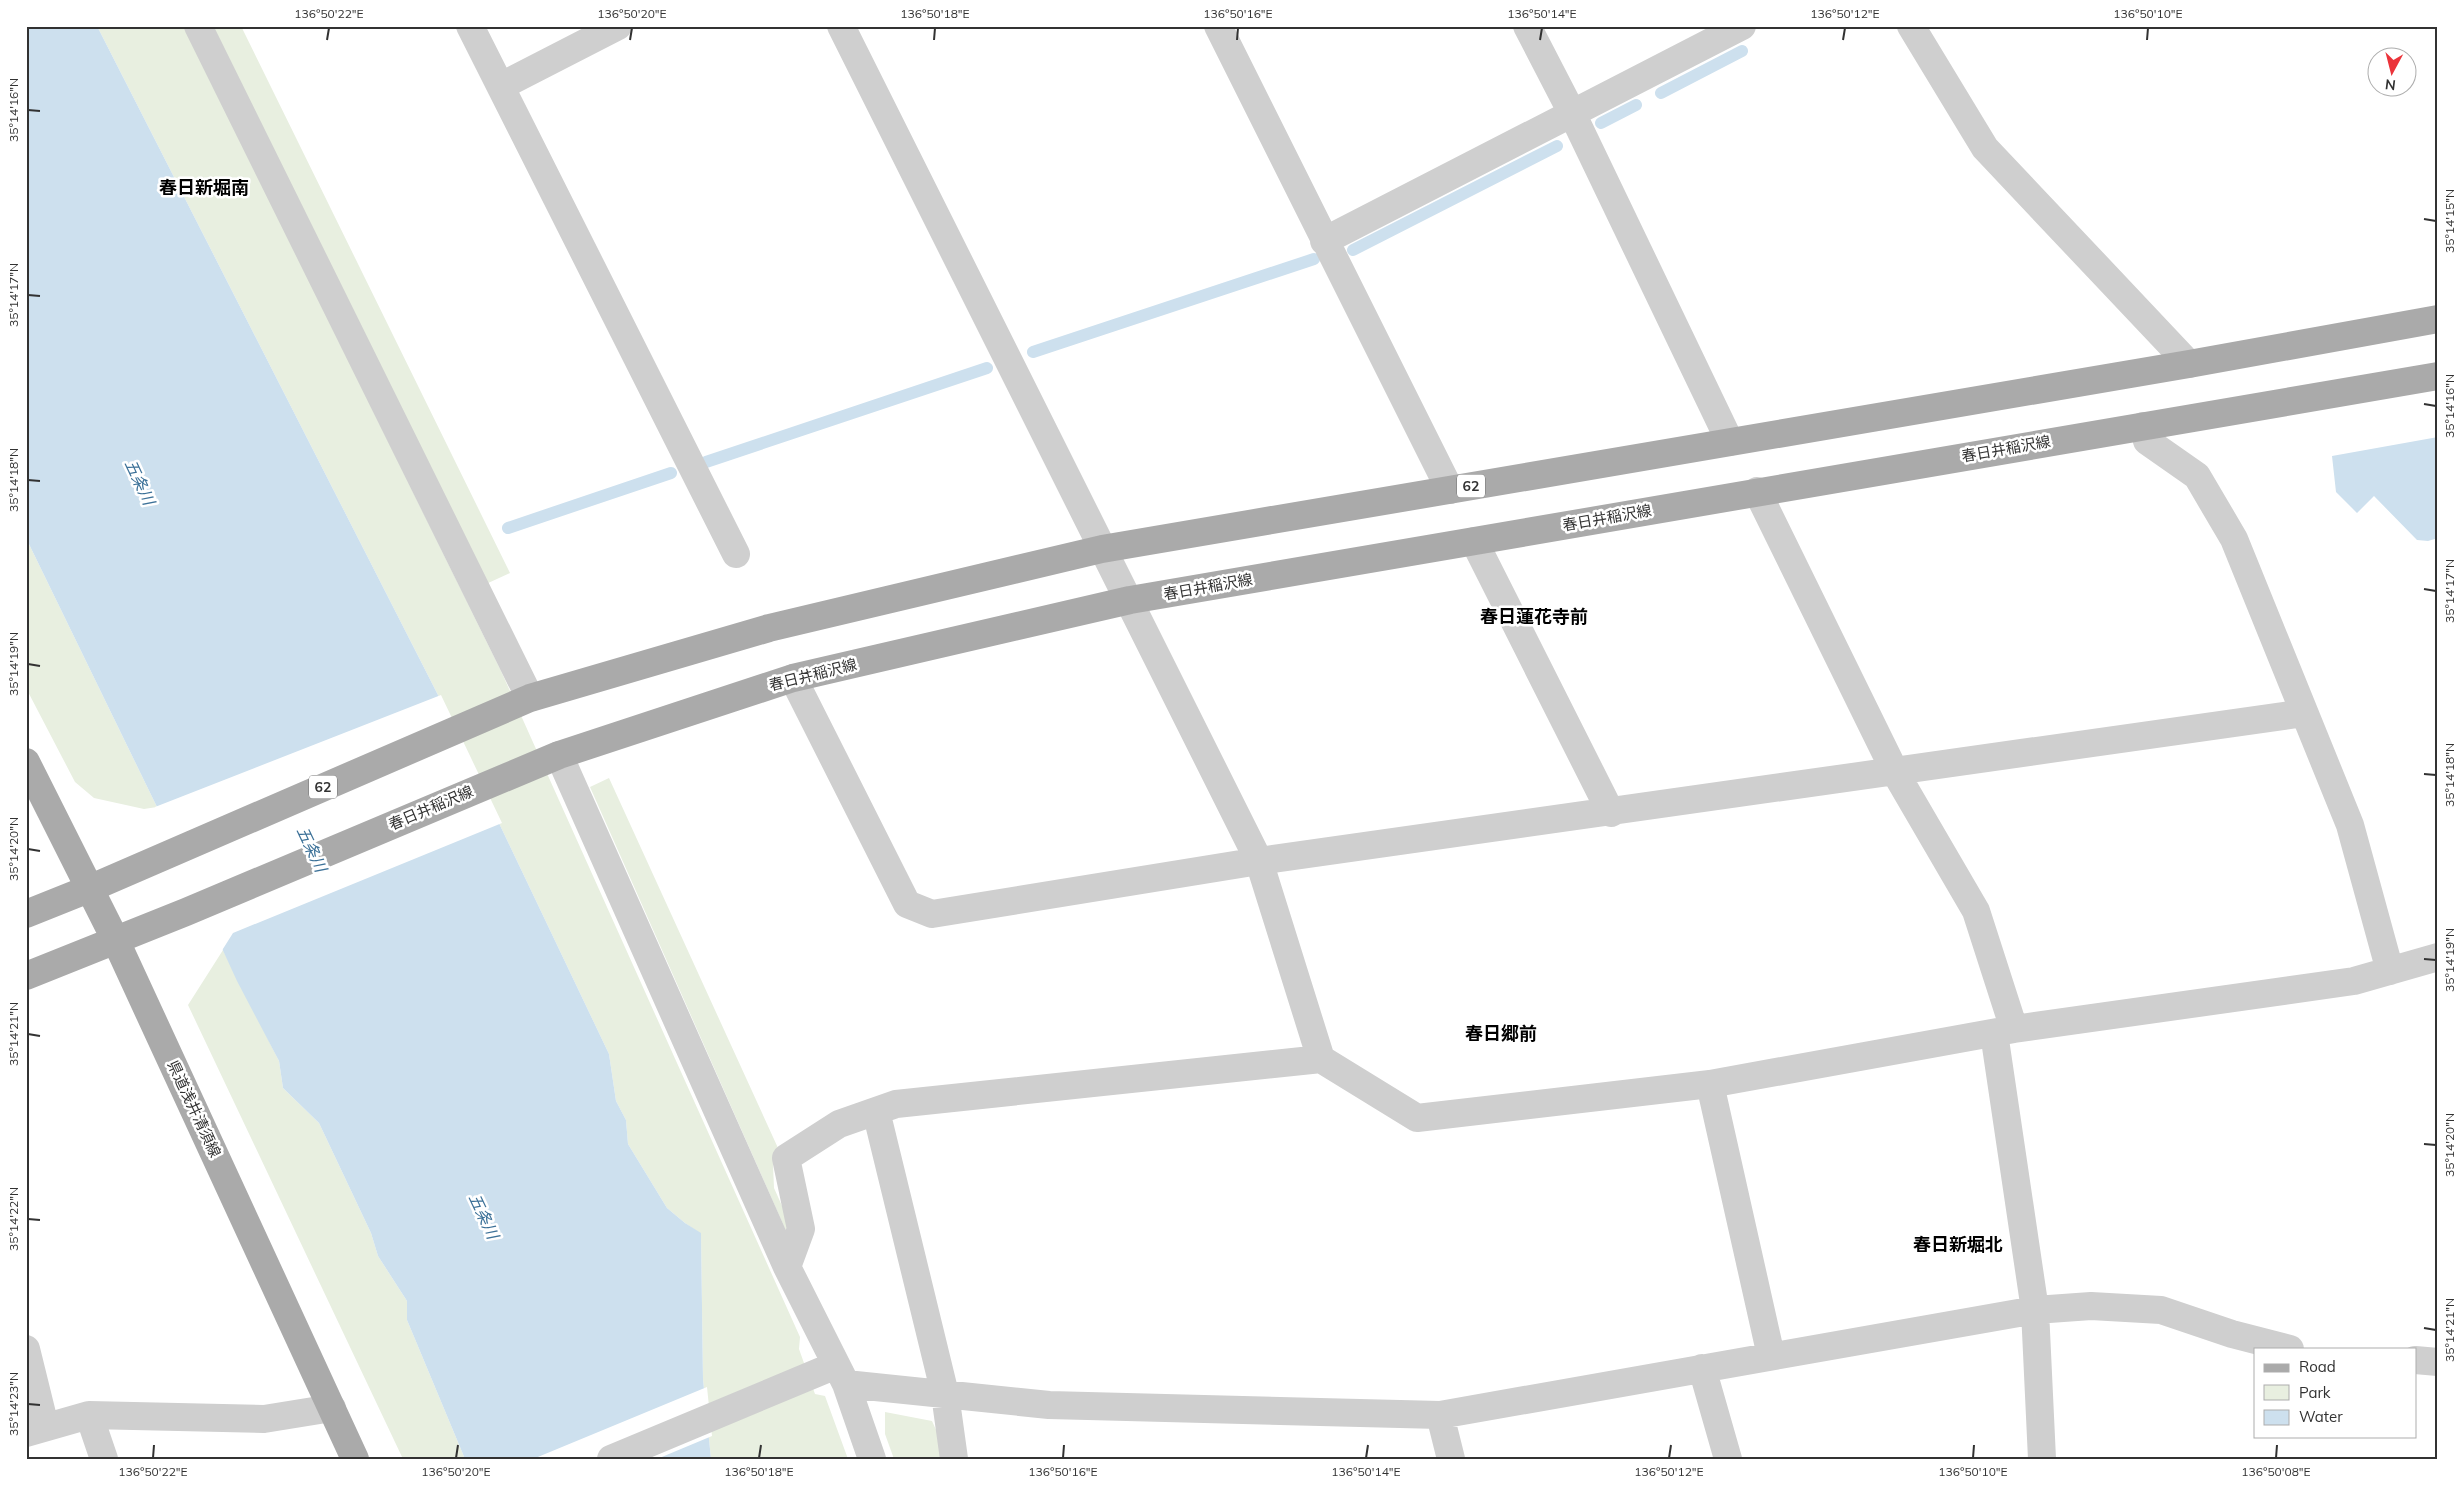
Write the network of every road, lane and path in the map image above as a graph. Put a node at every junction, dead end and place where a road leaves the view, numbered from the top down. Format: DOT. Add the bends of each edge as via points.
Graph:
graph roads {
  1 [pos="198,26"];
  2 [pos="470,26"];
  3 [pos="618,26"];
  4 [pos="841,26"];
  5 [pos="1218,26"];
  6 [pos="1527,26"];
  7 [pos="1742,26"];
  8 [pos="1912,26"];
  9 [pos="501,86"];
  10 [pos="1572,114"];
  11 [pos="1324,241"];
  12 [pos="2438,319"];
  13 [pos="2189,364"];
  14 [pos="2438,376"];
  15 [pos="2143,426"];
  16 [pos="1730,442"];
  17 [pos="1450,490"];
  18 [pos="1757,492"];
  19 [pos="1474,541"];
  20 [pos="1102,549"];
  21 [pos="736,554"];
  22 [pos="1130,600"];
  23 [pos="793,678"];
  24 [pos="523,701"];
  25 [pos="2304,713"];
  26 [pos="550,758"];
  27 [pos="26,762"];
  28 [pos="1895,772"];
  29 [pos="1611,813"];
  30 [pos="1259,861"];
  31 [pos="91,888"];
  32 [pos="26,914"];
  33 [pos="116,941"];
  34 [pos="2438,957"];
  35 [pos="2390,971"];
  36 [pos="26,976"];
  37 [pos="2004,1031"];
  38 [pos="1321,1059"];
  39 [pos="1710,1084"];
  40 [pos="876,1111"];
  41 [pos="787,1267"];
  42 [pos="2035,1310"];
  43 [pos="2286,1348"];
  44 [pos="26,1349"];
  45 [pos="1771,1356"];
  46 [pos="2416,1360"];
  47 [pos="2438,1362"];
  48 [pos="1702,1368"];
  49 [pos="841,1375"];
  50 [pos="945,1394"];
  51 [pos="332,1408"];
  52 [pos="89,1415"];
  53 [pos="1440,1415"];
  54 [pos="36,1430"];
  55 [pos="104,1459"];
  56 [pos="355,1459"];
  57 [pos="611,1459"];
  58 [pos="872,1459"];
  59 [pos="954,1459"];
  60 [pos="1451,1459"];
  61 [pos="1728,1459"];
  62 [pos="2042,1459"];
  1 -- 24 [label="street"];
  2 -- 9 [label="street"];
  3 -- 9 [label="street"];
  4 -- 20 [label="street"];
  5 -- 11 [label="street"];
  6 -- 10 [label="street"];
  7 -- 10 [label="street"];
  8 -- 13 [label="street" via="1986,148"];
  9 -- 21 [label="street"];
  10 -- 11 [label="street"];
  10 -- 16 [label="street"];
  11 -- 17 [label="street"];
  12 -- 13 [label="main road, 62"];
  13 -- 16 [label="main road, 62"];
  14 -- 15 [label="main road, 春日井稲沢線"];
  15 -- 18 [label="main road, 春日井稲沢線"];
  15 -- 25 [label="street" via="2147,441 2197,476 2234,539"];
  16 -- 17 [label="main road, 62"];
  17 -- 20 [label="main road, 62"];
  18 -- 19 [label="main road, 春日井稲沢線"];
  18 -- 28 [label="street"];
  19 -- 22 [label="main road, 春日井稲沢線"];
  19 -- 29 [label="street"];
  20 -- 22 [label="street"];
  20 -- 24 [label="main road, 62" via="769,628"];
  22 -- 23 [label="main road, 春日井稲沢線"];
  22 -- 30 [label="street"];
  23 -- 26 [label="main road, 春日井稲沢線"];
  23 -- 30 [label="street" via="907,904 932,914"];
  24 -- 31 [label="main road, 62"];
  25 -- 28 [label="street"];
  25 -- 35 [label="street" via="2350,825"];
  26 -- 33 [label="main road, 春日井稲沢線"];
  26 -- 41 [label="street"];
  27 -- 31 [label="main road, 県道浅井清須線"];
  28 -- 29 [label="street"];
  28 -- 37 [label="street" via="1976,911"];
  29 -- 30 [label="street"];
  30 -- 38 [label="street"];
  31 -- 32 [label="main road, 62"];
  31 -- 33 [label="main road, 県道浅井清須線"];
  33 -- 36 [label="main road, 春日井稲沢線"];
  33 -- 51 [label="main road, 県道浅井清須線"];
  34 -- 35 [label="street"];
  35 -- 37 [label="street" via="2354,981"];
  37 -- 39 [label="street"];
  37 -- 42 [label="street"];
  38 -- 39 [label="street" via="1417,1118"];
  38 -- 40 [label="street" via="896,1104"];
  39 -- 45 [label="street"];
  40 -- 41 [label="street" via="839,1124 786,1158 801,1229"];
  40 -- 50 [label="street"];
  41 -- 49 [label="street"];
  42 -- 43 [label="street" via="2091,1306 2161,1310"];
  42 -- 45 [label="street"];
  42 -- 62 [label="street"];
  44 -- 54 [label="street"];
  45 -- 48 [label="street"];
  46 -- 47 [label="street"];
  48 -- 53 [label="street"];
  48 -- 61 [label="street"];
  49 -- 50 [label="street"];
  49 -- 57 [label="street" via="810,1376"];
  49 -- 58 [label="street"];
  50 -- 53 [label="street" via="1049,1405"];
  50 -- 59 [label="street"];
  51 -- 52 [label="street" via="264,1419"];
  51 -- 56 [label="main road, 県道浅井清須線"];
  52 -- 54 [label="street"];
  52 -- 55 [label="street"];
  53 -- 60 [label="street"];
}
